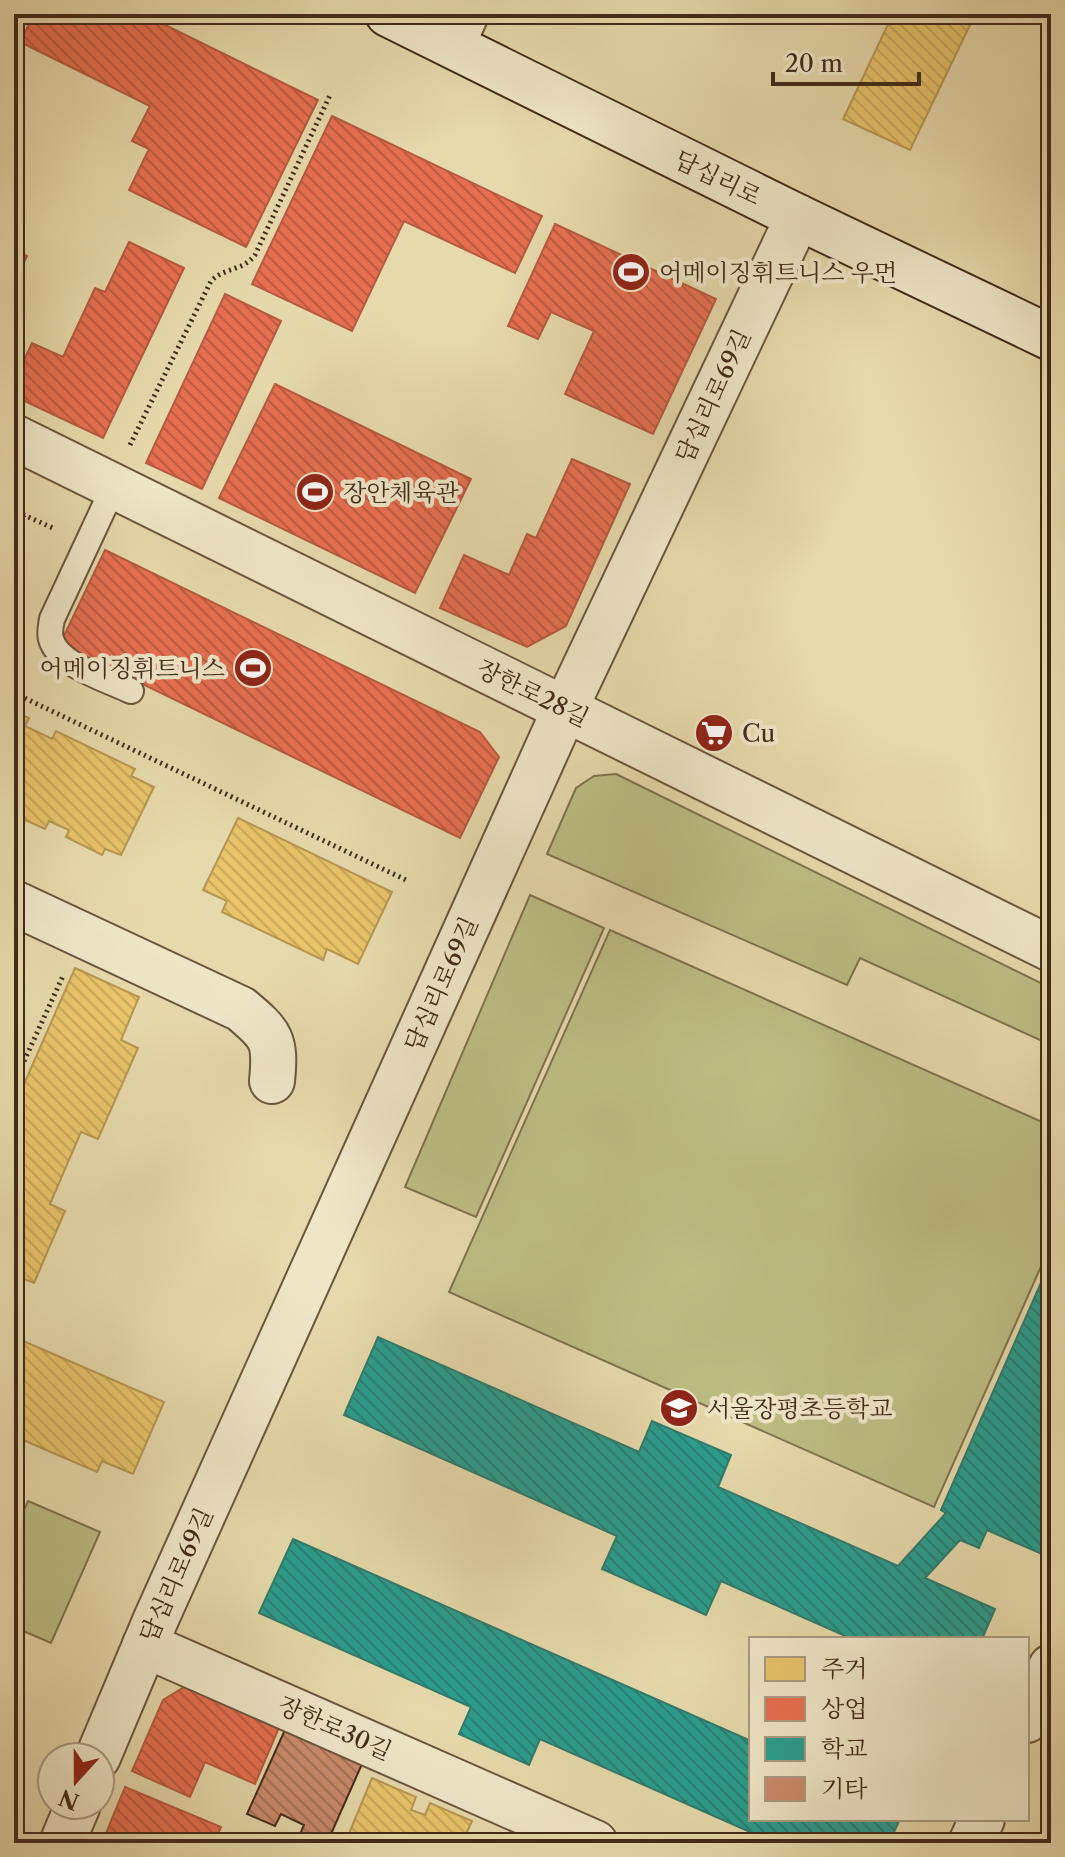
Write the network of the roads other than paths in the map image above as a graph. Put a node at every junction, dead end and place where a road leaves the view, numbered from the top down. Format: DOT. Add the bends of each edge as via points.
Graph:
graph roads {
  1 [pos="388,14"];
  2 [pos="459,30"];
  3 [pos="798,217"];
  4 [pos="1051,338"];
  5 [pos="14,437"];
  6 [pos="114,486"];
  7 [pos="131,691"];
  8 [pos="565,709"];
  9 [pos="14,903"];
  10 [pos="1051,949"];
  11 [pos="272,1081"];
  12 [pos="145,1645"];
  13 [pos="1051,1667"];
  14 [pos="1029,1716"];
  15 [pos="105,1741"];
  16 [pos="71,1821"];
  17 [pos="981,1821"];
  18 [pos="517,1827"];
  19 [pos="62,1843"];
  20 [pos="595,1843"];
  21 [pos="971,1843"];
  1 -- 2 [label="street, 답십리로"];
  2 -- 3 [label="street, 답십리로"];
  3 -- 4 [label="street, 답십리로"];
  3 -- 8 [label="street, 답십리로69길"];
  5 -- 6 [label="street, 장한로28길"];
  6 -- 7 [label="lane" via="52,619 50,636 68,662"];
  6 -- 8 [label="street, 장한로28길"];
  8 -- 10 [label="street, 장한로28길"];
  8 -- 12 [label="street, 답십리로69길"];
  9 -- 11 [label="street" via="241,1009 264,1029 275,1050"];
  12 -- 15 [label="street, 답십리로69길"];
  12 -- 18 [label="street, 장한로30길"];
  13 -- 14 [label="street"];
  16 -- 19 [label="street"];
  17 -- 21 [label="street"];
  18 -- 20 [label="street, 장한로30길"];
}
